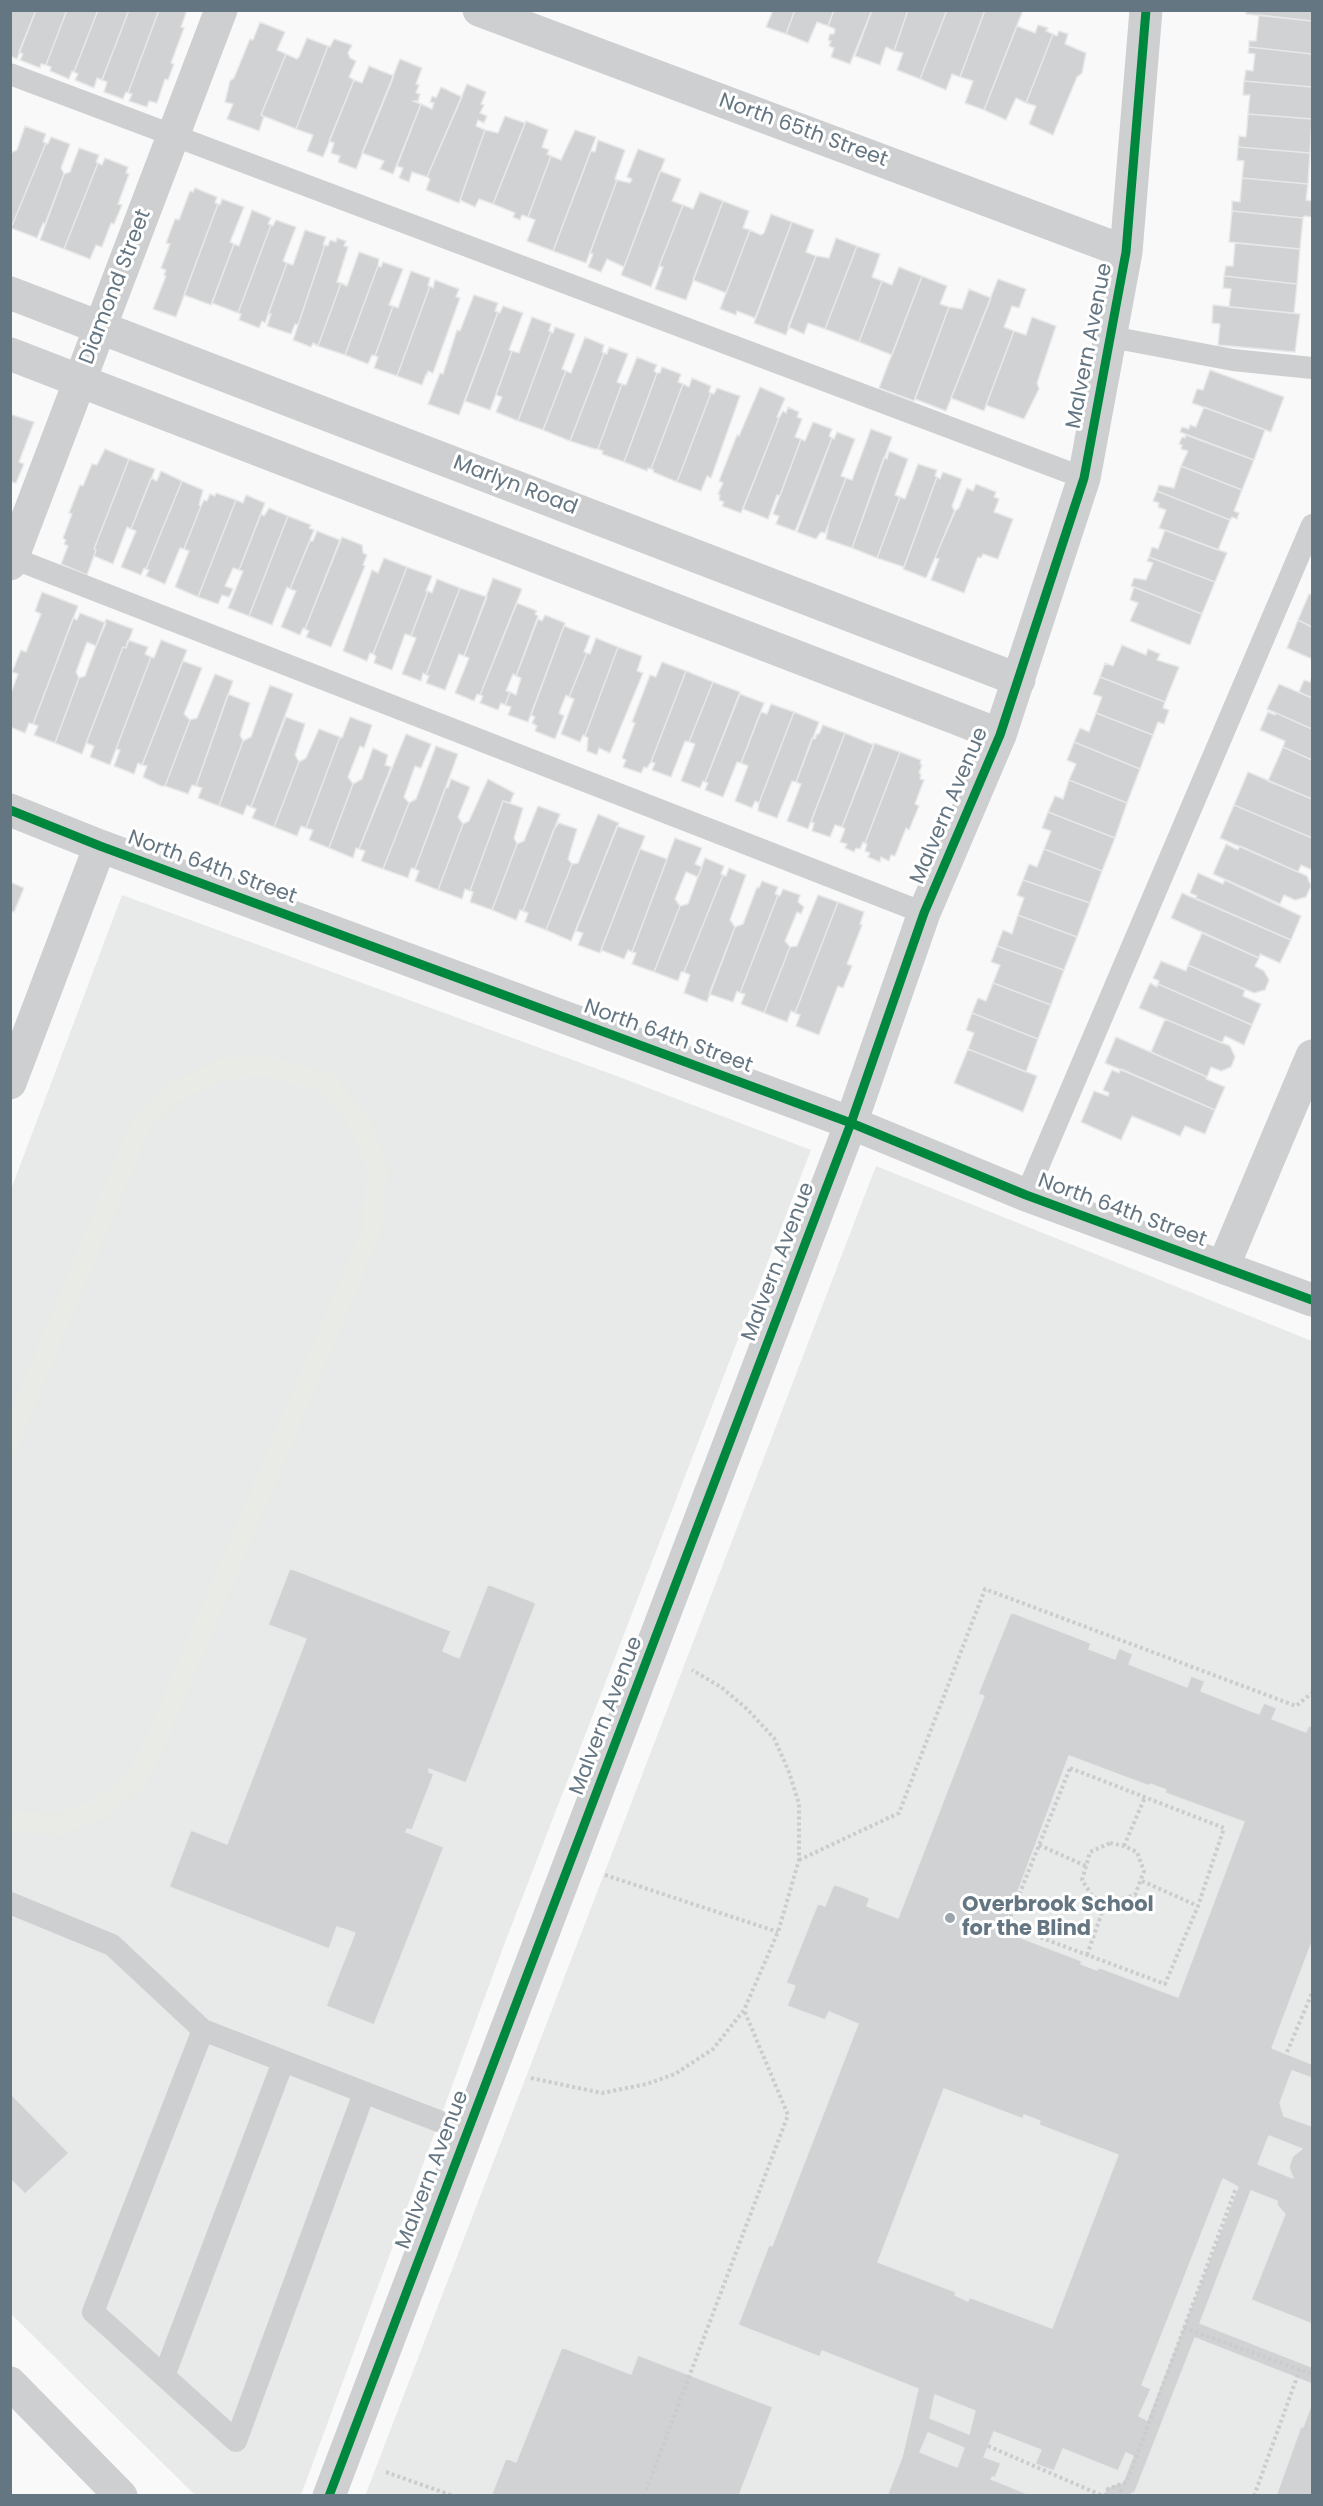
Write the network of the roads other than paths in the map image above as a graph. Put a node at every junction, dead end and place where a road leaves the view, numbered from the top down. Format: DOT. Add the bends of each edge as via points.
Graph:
graph roads {
  1 [pos="221,10"];
  2 [pos="479,10"];
  3 [pos="1145,11"];
  4 [pos="10,74"];
  5 [pos="173,136"];
  6 [pos="1126,252"];
  7 [pos="10,292"];
  8 [pos="100,327"];
  9 [pos="1111,337"];
  10 [pos="10,354"];
  11 [pos="1312,368"];
  12 [pos="80,381"];
  13 [pos="1084,478"];
  14 [pos="1312,525"];
  15 [pos="11,560"];
  16 [pos="1018,680"];
  17 [pos="1000,735"];
  18 [pos="10,810"];
  19 [pos="100,846"];
  20 [pos="924,914"];
  21 [pos="1312,1056"];
  22 [pos="10,1083"];
  23 [pos="851,1123"];
  24 [pos="1026,1195"];
  25 [pos="1223,1267"];
  26 [pos="1312,1300"];
  27 [pos="10,1903"];
  28 [pos="203,2030"];
  29 [pos="284,2062"];
  30 [pos="364,2093"];
  31 [pos="467,2132"];
  32 [pos="164,2376"];
  33 [pos="10,2383"];
  34 [pos="121,2496"];
  35 [pos="328,2496"];
  1 -- 5 [label="street, Diamond Street"];
  2 -- 6 [label="street, North 65th Street"];
  3 -- 6 [label="street, Malvern Avenue"];
  4 -- 5 [label="lane"];
  5 -- 8 [label="street, Diamond Street"];
  5 -- 13 [label="lane"];
  6 -- 9 [label="street, Malvern Avenue"];
  7 -- 8 [label="street, Marlyn Road"];
  8 -- 12 [label="street, Diamond Street"];
  8 -- 16 [label="street, Marlyn Road"];
  9 -- 11 [label="lane" via="1233,360"];
  9 -- 13 [label="street, Malvern Avenue"];
  10 -- 12 [label="street"];
  12 -- 15 [label="street, Diamond Street"];
  12 -- 17 [label="street"];
  13 -- 16 [label="street, Malvern Avenue"];
  14 -- 24 [label="lane"];
  15 -- 20 [label="lane"];
  16 -- 17 [label="street, Malvern Avenue"];
  17 -- 20 [label="street, Malvern Avenue"];
  18 -- 19 [label="street, North 64th Street"];
  19 -- 22 [label="street"];
  19 -- 23 [label="street, North 64th Street"];
  20 -- 23 [label="street, Malvern Avenue"];
  21 -- 25 [label="street"];
  23 -- 24 [label="street, North 64th Street"];
  23 -- 31 [label="street, Malvern Avenue"];
  24 -- 25 [label="street, North 64th Street"];
  25 -- 26 [label="street, North 64th Street"];
  27 -- 28 [label="lane" via="112,1945"];
  28 -- 29 [label="lane"];
  28 -- 32 [label="lane" via="93,2312"];
  29 -- 30 [label="lane"];
  29 -- 32 [label="lane"];
  30 -- 31 [label="lane"];
  30 -- 32 [label="lane" via="236,2441"];
  31 -- 35 [label="street, Malvern Avenue"];
  33 -- 34 [label="street"];
}
